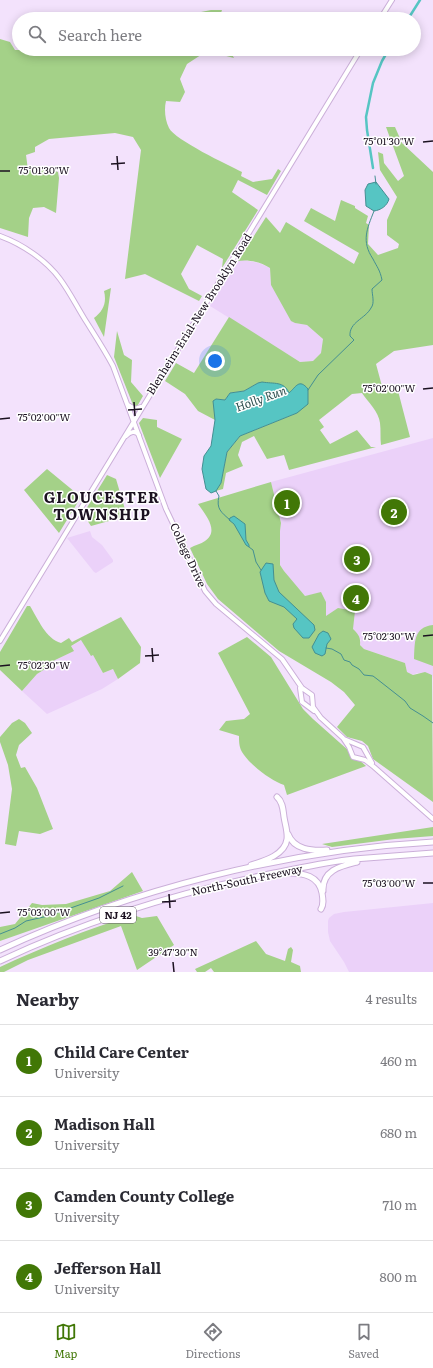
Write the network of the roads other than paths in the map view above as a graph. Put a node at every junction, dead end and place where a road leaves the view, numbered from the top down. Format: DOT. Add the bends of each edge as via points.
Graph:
graph roads {
  1 [pos="392,0"];
  2 [pos="384,12"];
  3 [pos="357,56"];
  4 [pos="0,236"];
  5 [pos="145,402"];
  6 [pos="128,405"];
  7 [pos="134,421"];
  8 [pos="139,436"];
  9 [pos="124,438"];
  10 [pos="0,641"];
  11 [pos="294,677"];
  12 [pos="309,693"];
  13 [pos="302,698"];
  14 [pos="313,701"];
  15 [pos="306,705"];
  16 [pos="321,718"];
  17 [pos="343,738"];
  18 [pos="358,745"];
  19 [pos="365,750"];
  20 [pos="351,751"];
  21 [pos="359,759"];
  22 [pos="374,766"];
  23 [pos="277,797"];
  24 [pos="284,797"];
  25 [pos="433,819"];
  26 [pos="433,842"];
  27 [pos="352,849"];
  28 [pos="433,853"];
  29 [pos="374,858"];
  30 [pos="229,872"];
  31 [pos="261,876"];
  32 [pos="328,907"];
  33 [pos="321,909"];
  34 [pos="0,950"];
  35 [pos="0,961"];
  1 -- 2 [label="main road"];
  3 -- 5 [label="main road, Blenheim-Erial-New Brooklyn Road"];
  4 -- 6 [label="main road, College Drive" via="17,243 38,257 59,277 104,349"];
  5 -- 6 [label="main road" via="136,409"];
  5 -- 7 [label="main road, Blenheim-Erial-New Brooklyn Road"];
  6 -- 7 [label="main road, College Drive"];
  7 -- 8 [label="main road, College Drive"];
  7 -- 9 [label="main road, Blenheim-Erial-New Brooklyn Road"];
  8 -- 9 [label="main road" via="132,432"];
  8 -- 11 [label="main road, College Drive" via="166,509 205,591 216,604 282,659"];
  9 -- 10 [label="main road, Blenheim-Erial-New Brooklyn Road"];
  11 -- 12 [label="main road, College Drive"];
  11 -- 13 [label="main road, College Drive" via="302,690"];
  12 -- 13 [label="main road" via="305,693"];
  12 -- 14 [label="main road" via="313,696"];
  13 -- 15 [label="main road"];
  14 -- 15 [label="main road"];
  14 -- 16 [label="main road" via="314,708"];
  15 -- 16 [label="main road"];
  16 -- 17 [label="main road"];
  17 -- 18 [label="main road"];
  17 -- 20 [label="main road"];
  18 -- 19 [label="main road" via="363,746"];
  18 -- 20 [label="main road" via="353,746"];
  19 -- 21 [label="main road" via="364,756"];
  19 -- 22 [label="main road"];
  20 -- 21 [label="main road" via="353,757"];
  21 -- 22 [label="main road"];
  22 -- 25 [label="main road"];
  23 -- 30 [label="highway" via="281,802 287,834 285,845 272,857"];
  24 -- 27 [label="highway" via="288,833 295,844 304,849 315,850"];
  26 -- 27 [label="highway, North-South Freeway / NJ 42"];
  27 -- 30 [label="highway, North-South Freeway / NJ 42"];
  28 -- 29 [label="highway, North-South Freeway / NJ 42"];
  29 -- 31 [label="highway, North-South Freeway / NJ 42" via="354,859"];
  29 -- 32 [label="highway" via="340,867 328,875 324,880 323,889"];
  30 -- 34 [label="highway, North-South Freeway / NJ 42" via="152,892"];
  31 -- 33 [label="highway" via="297,873 312,877 321,887"];
  31 -- 35 [label="highway, North-South Freeway / NJ 42" via="153,903 47,941"];
}
